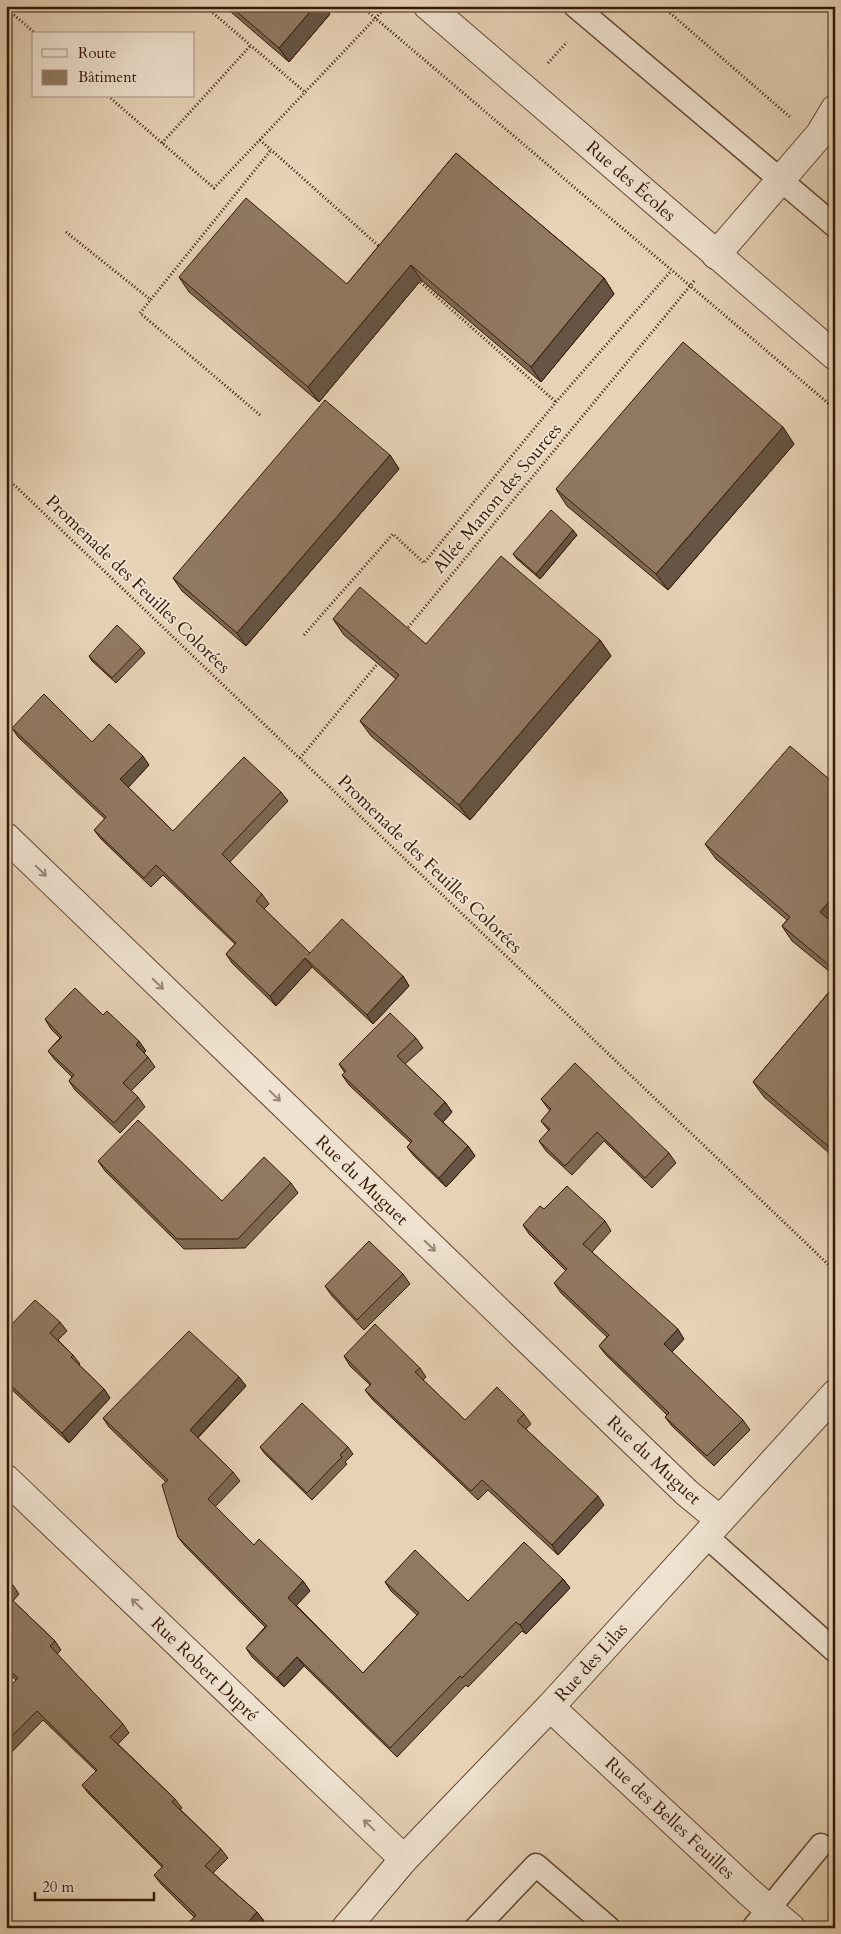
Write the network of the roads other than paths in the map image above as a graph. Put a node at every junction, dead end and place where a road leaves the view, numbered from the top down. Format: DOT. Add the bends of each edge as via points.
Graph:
graph roads {
  1 [pos="428,6"];
  2 [pos="582,12"];
  3 [pos="835,108"];
  4 [pos="781,180"];
  5 [pos="835,226"];
  6 [pos="716,254"];
  7 [pos="835,356"];
  8 [pos="6,837"];
  9 [pos="835,1394"];
  10 [pos="6,1479"];
  11 [pos="713,1528"];
  12 [pos="835,1651"];
  13 [pos="550,1706"];
  14 [pos="821,1845"];
  15 [pos="404,1859"];
  16 [pos="761,1919"];
  17 [pos="346,1928"];
  18 [pos="476,1928"];
  19 [pos="609,1928"];
  20 [pos="791,1928"];
  1 -- 6 [label="street, Rue des Écoles"];
  2 -- 4 [label="lane"];
  3 -- 4 [label="street" via="816,140"];
  4 -- 5 [label="lane"];
  4 -- 6 [label="street"];
  6 -- 7 [label="street, Rue des Écoles"];
  8 -- 11 [label="street, Rue du Muguet, one-way" via="672,1479"];
  9 -- 11 [label="street, Rue des Lilas"];
  15 -- 10 [label="street, Rue Robert Dupré, one-way"];
  11 -- 12 [label="lane"];
  11 -- 13 [label="street, Rue des Lilas"];
  13 -- 15 [label="street, Rue des Lilas"];
  13 -- 16 [label="street, Rue des Belles Feuilles"];
  14 -- 16 [label="lane"];
  15 -- 17 [label="street, Rue des Lilas"];
  16 -- 20 [label="street, Rue des Belles Feuilles"];
  18 -- 19 [label="lane" via="536,1865"];
}
